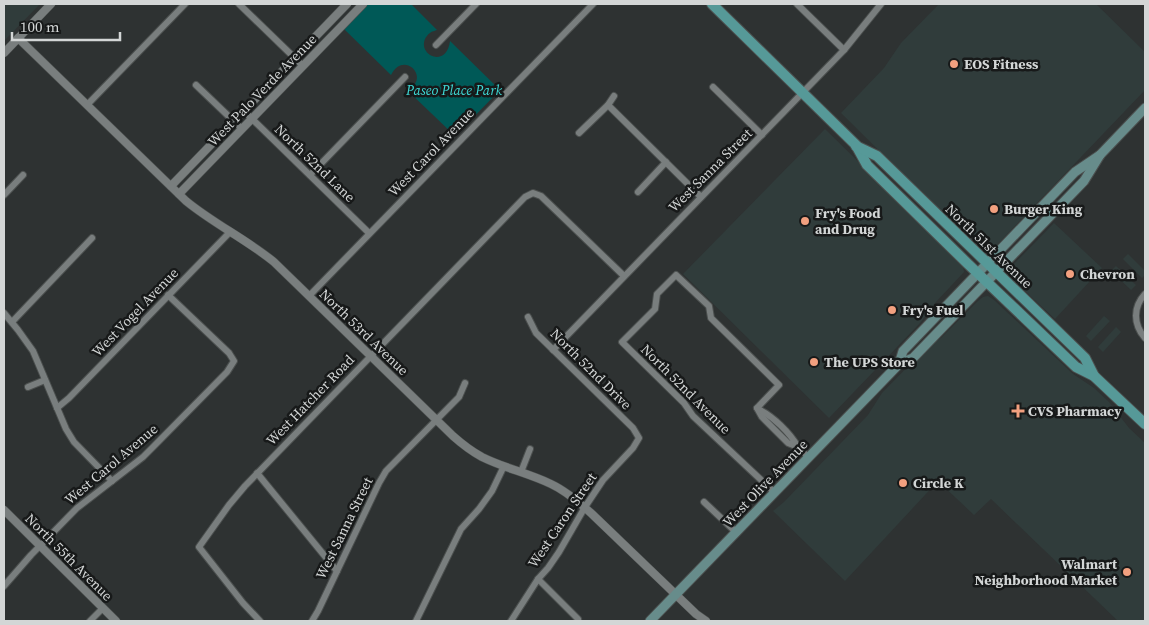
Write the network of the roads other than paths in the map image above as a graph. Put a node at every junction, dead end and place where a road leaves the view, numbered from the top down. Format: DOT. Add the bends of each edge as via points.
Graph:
graph roads {
  1 [pos="51,4"];
  2 [pos="185,4"];
  3 [pos="239,4"];
  4 [pos="347,4"];
  5 [pos="363,4"];
  6 [pos="476,4"];
  7 [pos="593,4"];
  8 [pos="712,4"];
  9 [pos="797,4"];
  10 [pos="881,4"];
  11 [pos="18,38"];
  12 [pos="436,45"];
  13 [pos="844,50"];
  14 [pos="4,53"];
  15 [pos="295,58"];
  16 [pos="303,66"];
  17 [pos="405,77"];
  18 [pos="196,85"];
  19 [pos="713,87"];
  20 [pos="803,93"];
  21 [pos="614,96"];
  22 [pos="87,105"];
  23 [pos="608,105"];
  24 [pos="1145,108"];
  25 [pos="244,111"];
  26 [pos="252,119"];
  27 [pos="234,122"];
  28 [pos="242,130"];
  29 [pos="579,133"];
  30 [pos="762,135"];
  31 [pos="856,145"];
  32 [pos="1100,155"];
  33 [pos="666,162"];
  34 [pos="23,175"];
  35 [pos="310,175"];
  36 [pos="171,186"];
  37 [pos="638,192"];
  38 [pos="179,194"];
  39 [pos="4,195"];
  40 [pos="701,197"];
  41 [pos="230,232"];
  42 [pos="369,233"];
  43 [pos="92,238"];
  44 [pos="986,263"];
  45 [pos="977,273"];
  46 [pos="996,273"];
  47 [pos="624,276"];
  48 [pos="987,282"];
  49 [pos="1145,294"];
  50 [pos="168,295"];
  51 [pos="309,296"];
  52 [pos="4,314"];
  53 [pos="528,317"];
  54 [pos="12,322"];
  55 [pos="1145,338"];
  56 [pos="553,350"];
  57 [pos="370,356"];
  58 [pos="899,364"];
  59 [pos="1094,376"];
  60 [pos="45,380"];
  61 [pos="465,383"];
  62 [pos="28,387"];
  63 [pos="57,408"];
  64 [pos="436,421"];
  65 [pos="1145,424"];
  66 [pos="639,438"];
  67 [pos="530,449"];
  68 [pos="808,458"];
  69 [pos="504,466"];
  70 [pos="521,472"];
  71 [pos="257,473"];
  72 [pos="112,481"];
  73 [pos="774,493"];
  74 [pos="704,502"];
  75 [pos="585,507"];
  76 [pos="4,510"];
  77 [pos="737,532"];
  78 [pos="40,546"];
  79 [pos="337,571"];
  80 [pos="538,579"];
  81 [pos="4,586"];
  82 [pos="676,595"];
  83 [pos="102,608"];
  84 [pos="578,619"];
  85 [pos="90,621"];
  86 [pos="116,621"];
  87 [pos="260,621"];
  88 [pos="312,621"];
  89 [pos="416,621"];
  90 [pos="511,621"];
  91 [pos="650,621"];
  92 [pos="706,621"];
  1 -- 11 [label="street"];
  2 -- 22 [label="street"];
  3 -- 15 [label="street"];
  4 -- 15 [label="street, West Palo Verde Avenue"];
  5 -- 16 [label="street, West Palo Verde Avenue"];
  6 -- 12 [label="street"];
  7 -- 42 [label="street, West Carol Avenue"];
  8 -- 20 [label="main road, North 51st Avenue"];
  9 -- 13 [label="street"];
  10 -- 13 [label="street, West Sanna Street"];
  11 -- 14 [label="street"];
  11 -- 22 [label="street, North 53rd Avenue"];
  13 -- 20 [label="street, West Sanna Street"];
  15 -- 16 [label="street"];
  15 -- 25 [label="street, West Palo Verde Avenue"];
  16 -- 26 [label="street, West Palo Verde Avenue"];
  17 -- 35 [label="street"];
  18 -- 27 [label="street"];
  19 -- 30 [label="street"];
  20 -- 30 [label="street, West Sanna Street"];
  20 -- 31 [label="main road, North 51st Avenue"];
  21 -- 23 [label="street"];
  22 -- 36 [label="street, North 53rd Avenue"];
  23 -- 29 [label="street"];
  23 -- 33 [label="street"];
  24 -- 32 [label="main road, West Olive Avenue"];
  25 -- 26 [label="street, North 52nd Lane"];
  25 -- 27 [label="street, West Palo Verde Avenue"];
  26 -- 28 [label="street, West Palo Verde Avenue"];
  26 -- 35 [label="street, North 52nd Lane"];
  27 -- 28 [label="street"];
  27 -- 36 [label="street, West Palo Verde Avenue"];
  28 -- 38 [label="street, West Palo Verde Avenue"];
  30 -- 40 [label="street, West Sanna Street"];
  31 -- 44 [label="main road, North 51st Avenue" via="877,156"];
  31 -- 45 [label="main road, North 51st Avenue" via="867,165"];
  32 -- 44 [label="main road, West Olive Avenue" via="1075,172"];
  32 -- 46 [label="main road, West Olive Avenue" via="1084,181"];
  33 -- 37 [label="street"];
  33 -- 40 [label="street"];
  34 -- 39 [label="street"];
  35 -- 42 [label="street, North 52nd Lane"];
  36 -- 38 [label="street, North 53rd Avenue"];
  38 -- 41 [label="street, North 53rd Avenue" via="200,213"];
  40 -- 47 [label="street, West Sanna Street"];
  41 -- 50 [label="street, West Vogel Avenue"];
  41 -- 51 [label="street, North 53rd Avenue" via="259,250"];
  42 -- 51 [label="street, West Carol Avenue"];
  43 -- 54 [label="street"];
  44 -- 45 [label="main road, West Olive Avenue"];
  44 -- 46 [label="main road, North 51st Avenue"];
  45 -- 48 [label="main road, North 51st Avenue"];
  45 -- 58 [label="main road, West Olive Avenue" via="903,350"];
  46 -- 48 [label="main road, West Olive Avenue"];
  46 -- 59 [label="main road, North 51st Avenue" via="1085,358"];
  47 -- 56 [label="street, West Sanna Street"];
  47 -- 57 [label="street, West Hatcher Road" via="541,196 533,193 525,197"];
  48 -- 58 [label="main road, West Olive Avenue" via="913,358"];
  48 -- 59 [label="main road, North 51st Avenue" via="1076,367"];
  49 -- 55 [label="street" via="1136,308 1136,320"];
  50 -- 63 [label="street, West Vogel Avenue"];
  50 -- 72 [label="street, West Carol Avenue" via="234,361 143,457"];
  51 -- 57 [label="street, North 53rd Avenue"];
  52 -- 54 [label="street"];
  53 -- 56 [label="street, North 52nd Drive" via="536,333"];
  54 -- 60 [label="street" via="33,351"];
  56 -- 66 [label="street, North 52nd Drive" via="633,428"];
  57 -- 64 [label="street, North 53rd Avenue"];
  57 -- 71 [label="street, West Hatcher Road"];
  58 -- 68 [label="main road, West Olive Avenue"];
  59 -- 65 [label="main road, North 51st Avenue"];
  60 -- 62 [label="street"];
  60 -- 63 [label="street"];
  61 -- 64 [label="street, West Sanna Street" via="459,397"];
  63 -- 72 [label="street" via="74,442"];
  64 -- 69 [label="street, North 53rd Avenue" via="480,456"];
  64 -- 79 [label="street, West Sanna Street" via="378,483"];
  66 -- 75 [label="street, West Caron Street"];
  67 -- 70 [label="street"];
  68 -- 73 [label="main road, West Olive Avenue"];
  68 -- 73 [label="street, North 52nd Avenue" via="798,447 788,443 757,408 779,385 711,318 709,306 676,275 657,294 655,309 622,342"];
  69 -- 70 [label="street, North 53rd Avenue"];
  69 -- 89 [label="street" via="492,491 461,529"];
  70 -- 75 [label="street, North 53rd Avenue" via="552,485"];
  71 -- 79 [label="street"];
  71 -- 87 [label="street, West Hatcher Road" via="199,547"];
  72 -- 78 [label="street, West Carol Avenue" via="77,508"];
  73 -- 77 [label="main road, West Olive Avenue"];
  74 -- 77 [label="street"];
  75 -- 80 [label="street, West Caron Street" via="559,552"];
  75 -- 82 [label="street, North 53rd Avenue"];
  76 -- 78 [label="street, North 55th Avenue"];
  77 -- 82 [label="main road, West Olive Avenue"];
  78 -- 81 [label="street, West Carol Avenue"];
  78 -- 83 [label="street, North 55th Avenue"];
  79 -- 88 [label="street, West Sanna Street"];
  80 -- 84 [label="street"];
  80 -- 90 [label="street, West Caron Street"];
  82 -- 91 [label="main road, West Olive Avenue"];
  82 -- 92 [label="street, North 53rd Avenue"];
  83 -- 85 [label="street"];
  83 -- 86 [label="street, North 55th Avenue"];
}
